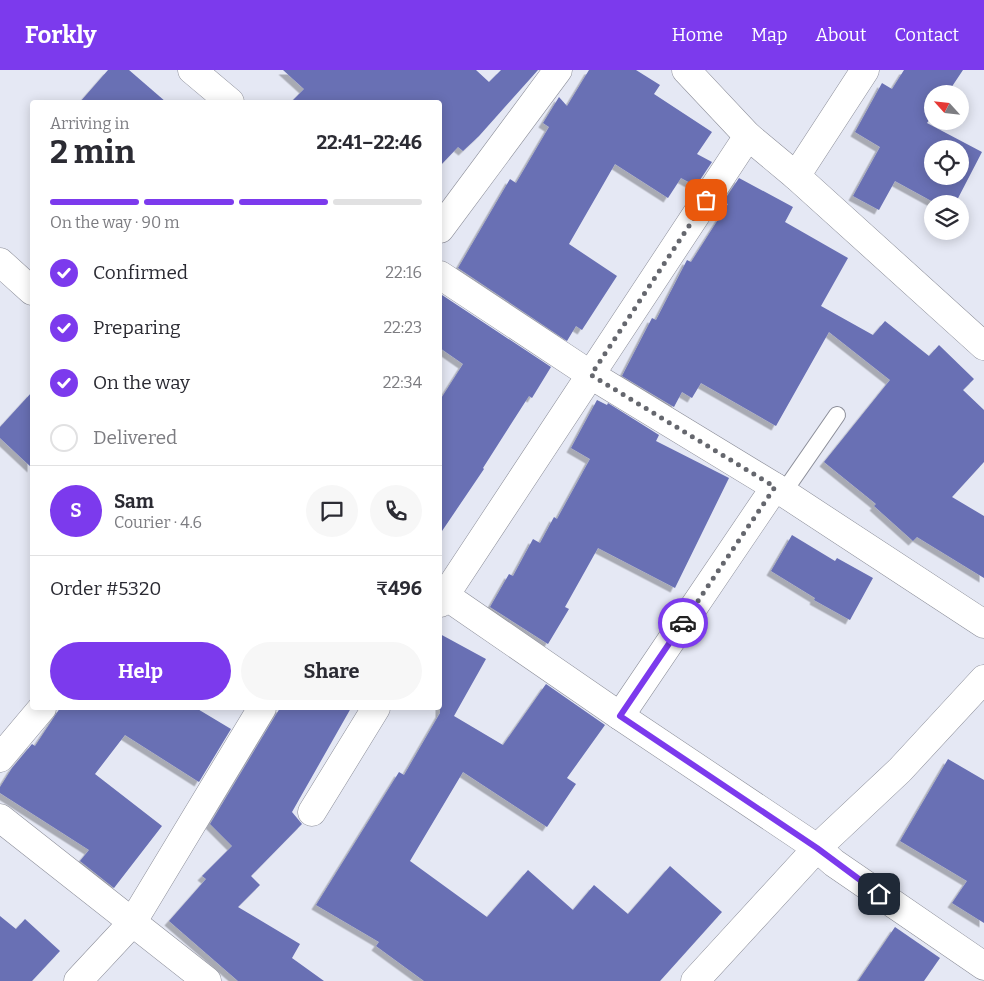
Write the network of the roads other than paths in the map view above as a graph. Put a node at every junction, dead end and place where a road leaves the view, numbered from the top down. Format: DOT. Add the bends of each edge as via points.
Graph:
graph roads {
  1 [pos="192,70"];
  2 [pos="558,70"];
  3 [pos="686,70"];
  4 [pos="864,70"];
  5 [pos="228,100"];
  6 [pos="748,136"];
  7 [pos="796,176"];
  8 [pos="442,226"];
  9 [pos="0,262"];
  10 [pos="442,276"];
  11 [pos="30,289"];
  12 [pos="984,346"];
  13 [pos="591,375"];
  14 [pos="837,415"];
  15 [pos="779,490"];
  16 [pos="442,597"];
  17 [pos="984,624"];
  18 [pos="984,679"];
  19 [pos="40,710"];
  20 [pos="261,710"];
  21 [pos="375,710"];
  22 [pos="620,716"];
  23 [pos="0,758"];
  24 [pos="312,812"];
  25 [pos="0,818"];
  26 [pos="817,848"];
  27 [pos="132,922"];
  28 [pos="984,966"];
  29 [pos="78,981"];
  30 [pos="206,981"];
  31 [pos="695,981"];
  1 -- 5 [label="street"];
  2 -- 8 [label="street"];
  3 -- 6 [label="street"];
  4 -- 7 [label="street"];
  6 -- 7 [label="street"];
  6 -- 13 [label="street"];
  7 -- 12 [label="street"];
  9 -- 11 [label="street"];
  10 -- 13 [label="street"];
  13 -- 15 [label="street"];
  13 -- 16 [label="street"];
  14 -- 15 [label="lane"];
  15 -- 17 [label="street"];
  15 -- 22 [label="street"];
  16 -- 22 [label="street"];
  18 -- 26 [label="street" via="900,770"];
  19 -- 23 [label="street"];
  20 -- 27 [label="street"];
  21 -- 24 [label="street"];
  22 -- 26 [label="street"];
  25 -- 27 [label="street"];
  26 -- 28 [label="street"];
  26 -- 31 [label="street"];
  27 -- 29 [label="street"];
  27 -- 30 [label="street"];
}
